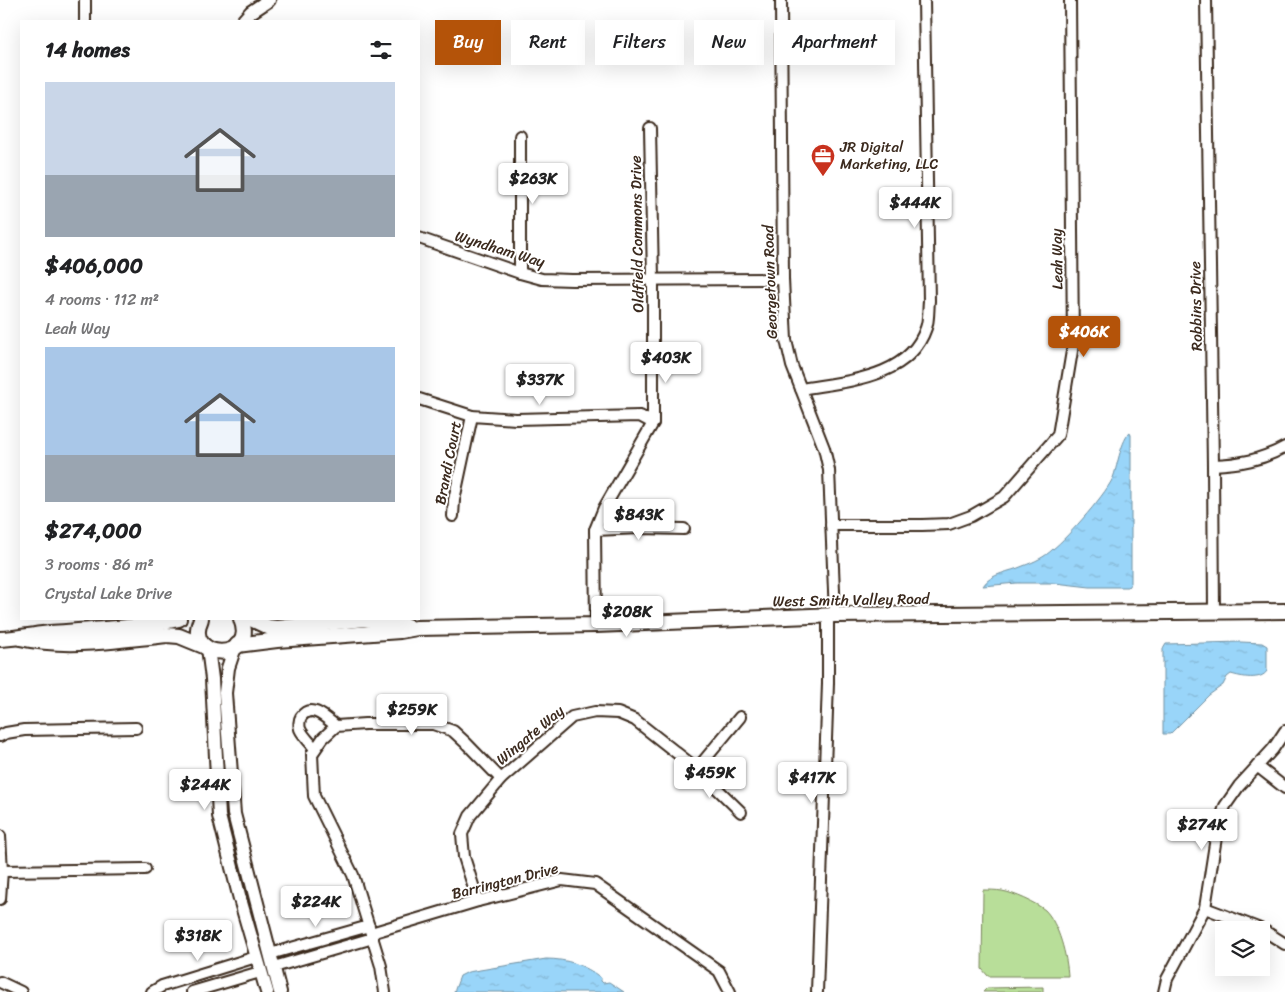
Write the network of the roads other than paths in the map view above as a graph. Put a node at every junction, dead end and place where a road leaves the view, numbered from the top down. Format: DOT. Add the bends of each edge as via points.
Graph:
graph roads {
  1 [pos="85,0"];
  2 [pos="269,0"];
  3 [pos="781,0"];
  4 [pos="924,0"];
  5 [pos="1070,0"];
  6 [pos="1206,0"];
  7 [pos="85,20"];
  8 [pos="244,20"];
  9 [pos="650,128"];
  10 [pos="520,136"];
  11 [pos="420,238"];
  12 [pos="520,274"];
  13 [pos="653,279"];
  14 [pos="783,279"];
  15 [pos="801,389"];
  16 [pos="420,399"];
  17 [pos="472,416"];
  18 [pos="653,423"];
  19 [pos="1285,447"];
  20 [pos="1213,465"];
  21 [pos="453,516"];
  22 [pos="832,525"];
  23 [pos="684,529"];
  24 [pos="595,530"];
  25 [pos="1285,611"];
  26 [pos="1214,612"];
  27 [pos="831,616"];
  28 [pos="171,620"];
  29 [pos="201,620"];
  30 [pos="241,620"];
  31 [pos="253,620"];
  32 [pos="355,620"];
  33 [pos="371,620"];
  34 [pos="596,625"];
  35 [pos="417,628"];
  36 [pos="20,638"];
  37 [pos="0,639"];
  38 [pos="236,646"];
  39 [pos="207,648"];
  40 [pos="740,717"];
  41 [pos="336,726"];
  42 [pos="136,728"];
  43 [pos="1285,731"];
  44 [pos="0,736"];
  45 [pos="314,751"];
  46 [pos="1257,766"];
  47 [pos="697,769"];
  48 [pos="501,779"];
  49 [pos="1285,788"];
  50 [pos="741,812"];
  51 [pos="0,836"];
  52 [pos="145,869"];
  53 [pos="2,871"];
  54 [pos="0,900"];
  55 [pos="478,901"];
  56 [pos="1205,908"];
  57 [pos="371,933"];
  58 [pos="1285,944"];
  59 [pos="270,954"];
  60 [pos="256,957"];
  61 [pos="274,967"];
  62 [pos="260,972"];
  63 [pos="0,982"];
  64 [pos="21,992"];
  65 [pos="152,992"];
  66 [pos="192,992"];
  67 [pos="267,992"];
  68 [pos="280,992"];
  69 [pos="385,992"];
  70 [pos="730,992"];
  71 [pos="817,992"];
  72 [pos="1164,992"];
  1 -- 7 [label="street"];
  2 -- 8 [label="street"];
  3 -- 14 [label="street, Georgetown Road"];
  4 -- 15 [label="street" via="927,327 920,342 904,360 884,372"];
  5 -- 22 [label="street, Leah Way" via="1073,345 1058,435 1004,497 971,516 949,524"];
  6 -- 20 [label="street, Robbins Drive"];
  9 -- 13 [label="street, Oldfield Commons Drive"];
  10 -- 12 [label="street"];
  11 -- 12 [label="street, Wyndham Way"];
  12 -- 13 [label="street, Wyndham Way" via="572,280"];
  13 -- 14 [label="street, Wyndham Way"];
  13 -- 18 [label="street, Oldfield Commons Drive"];
  14 -- 15 [label="street, Georgetown Road" via="786,340"];
  15 -- 22 [label="street, Georgetown Road" via="830,470"];
  16 -- 17 [label="street"];
  17 -- 18 [label="street" via="516,419 640,416"];
  17 -- 21 [label="street, Brandi Court"];
  18 -- 24 [label="street, Oldfield Commons Drive" via="604,508"];
  19 -- 20 [label="street" via="1259,459"];
  20 -- 26 [label="street, Robbins Drive"];
  22 -- 27 [label="street, Georgetown Road"];
  23 -- 24 [label="street"];
  24 -- 34 [label="street, Oldfield Commons Drive"];
  25 -- 26 [label="main road, West Smith Valley Road"];
  26 -- 27 [label="main road, West Smith Valley Road"];
  27 -- 34 [label="main road, West Smith Valley Road"];
  27 -- 71 [label="street, Georgetown Road"];
  28 -- 36 [label="main road"];
  29 -- 39 [label="main road" via="199,636"];
  30 -- 38 [label="main road" via="243,634"];
  31 -- 32 [label="main road, West Smith Valley Road" via="278,628"];
  33 -- 35 [label="main road, West Smith Valley Road"];
  34 -- 35 [label="main road, West Smith Valley Road"];
  35 -- 38 [label="main road, West Smith Valley Road"];
  36 -- 37 [label="main road"];
  36 -- 39 [label="main road" via="87,644 167,635 179,636"];
  38 -- 39 [label="main road, West Smith Valley Road" via="222,652"];
  38 -- 59 [label="street" via="228,668 225,692 234,814"];
  39 -- 60 [label="street" via="212,679 219,816"];
  40 -- 47 [label="street"];
  41 -- 45 [label="street"];
  41 -- 45 [label="street" via="316,712 307,712 301,717 300,730"];
  41 -- 48 [label="street" via="406,723 440,726 460,737"];
  42 -- 44 [label="street" via="24,730"];
  43 -- 46 [label="street"];
  45 -- 57 [label="street" via="314,796 353,875"];
  46 -- 49 [label="street"];
  46 -- 56 [label="street" via="1230,797 1221,816"];
  47 -- 48 [label="street, Wingate Way" via="635,720 618,713 595,712 572,717"];
  47 -- 50 [label="street, Wingate Way"];
  48 -- 55 [label="street, Wingate Way" via="470,816 462,834 464,857"];
  51 -- 53 [label="street"];
  52 -- 53 [label="street"];
  53 -- 54 [label="street"];
  55 -- 57 [label="street, Barrington Drive"];
  55 -- 70 [label="street, Barrington Drive" via="562,880 595,884 719,970"];
  56 -- 58 [label="street" via="1263,930"];
  56 -- 72 [label="street" via="1167,979"];
  57 -- 59 [label="street"];
  57 -- 61 [label="street"];
  57 -- 69 [label="street"];
  59 -- 61 [label="street"];
  60 -- 62 [label="street"];
  60 -- 65 [label="street"];
  61 -- 68 [label="street"];
  62 -- 66 [label="street"];
  62 -- 67 [label="street"];
  63 -- 64 [label="street"];
}
